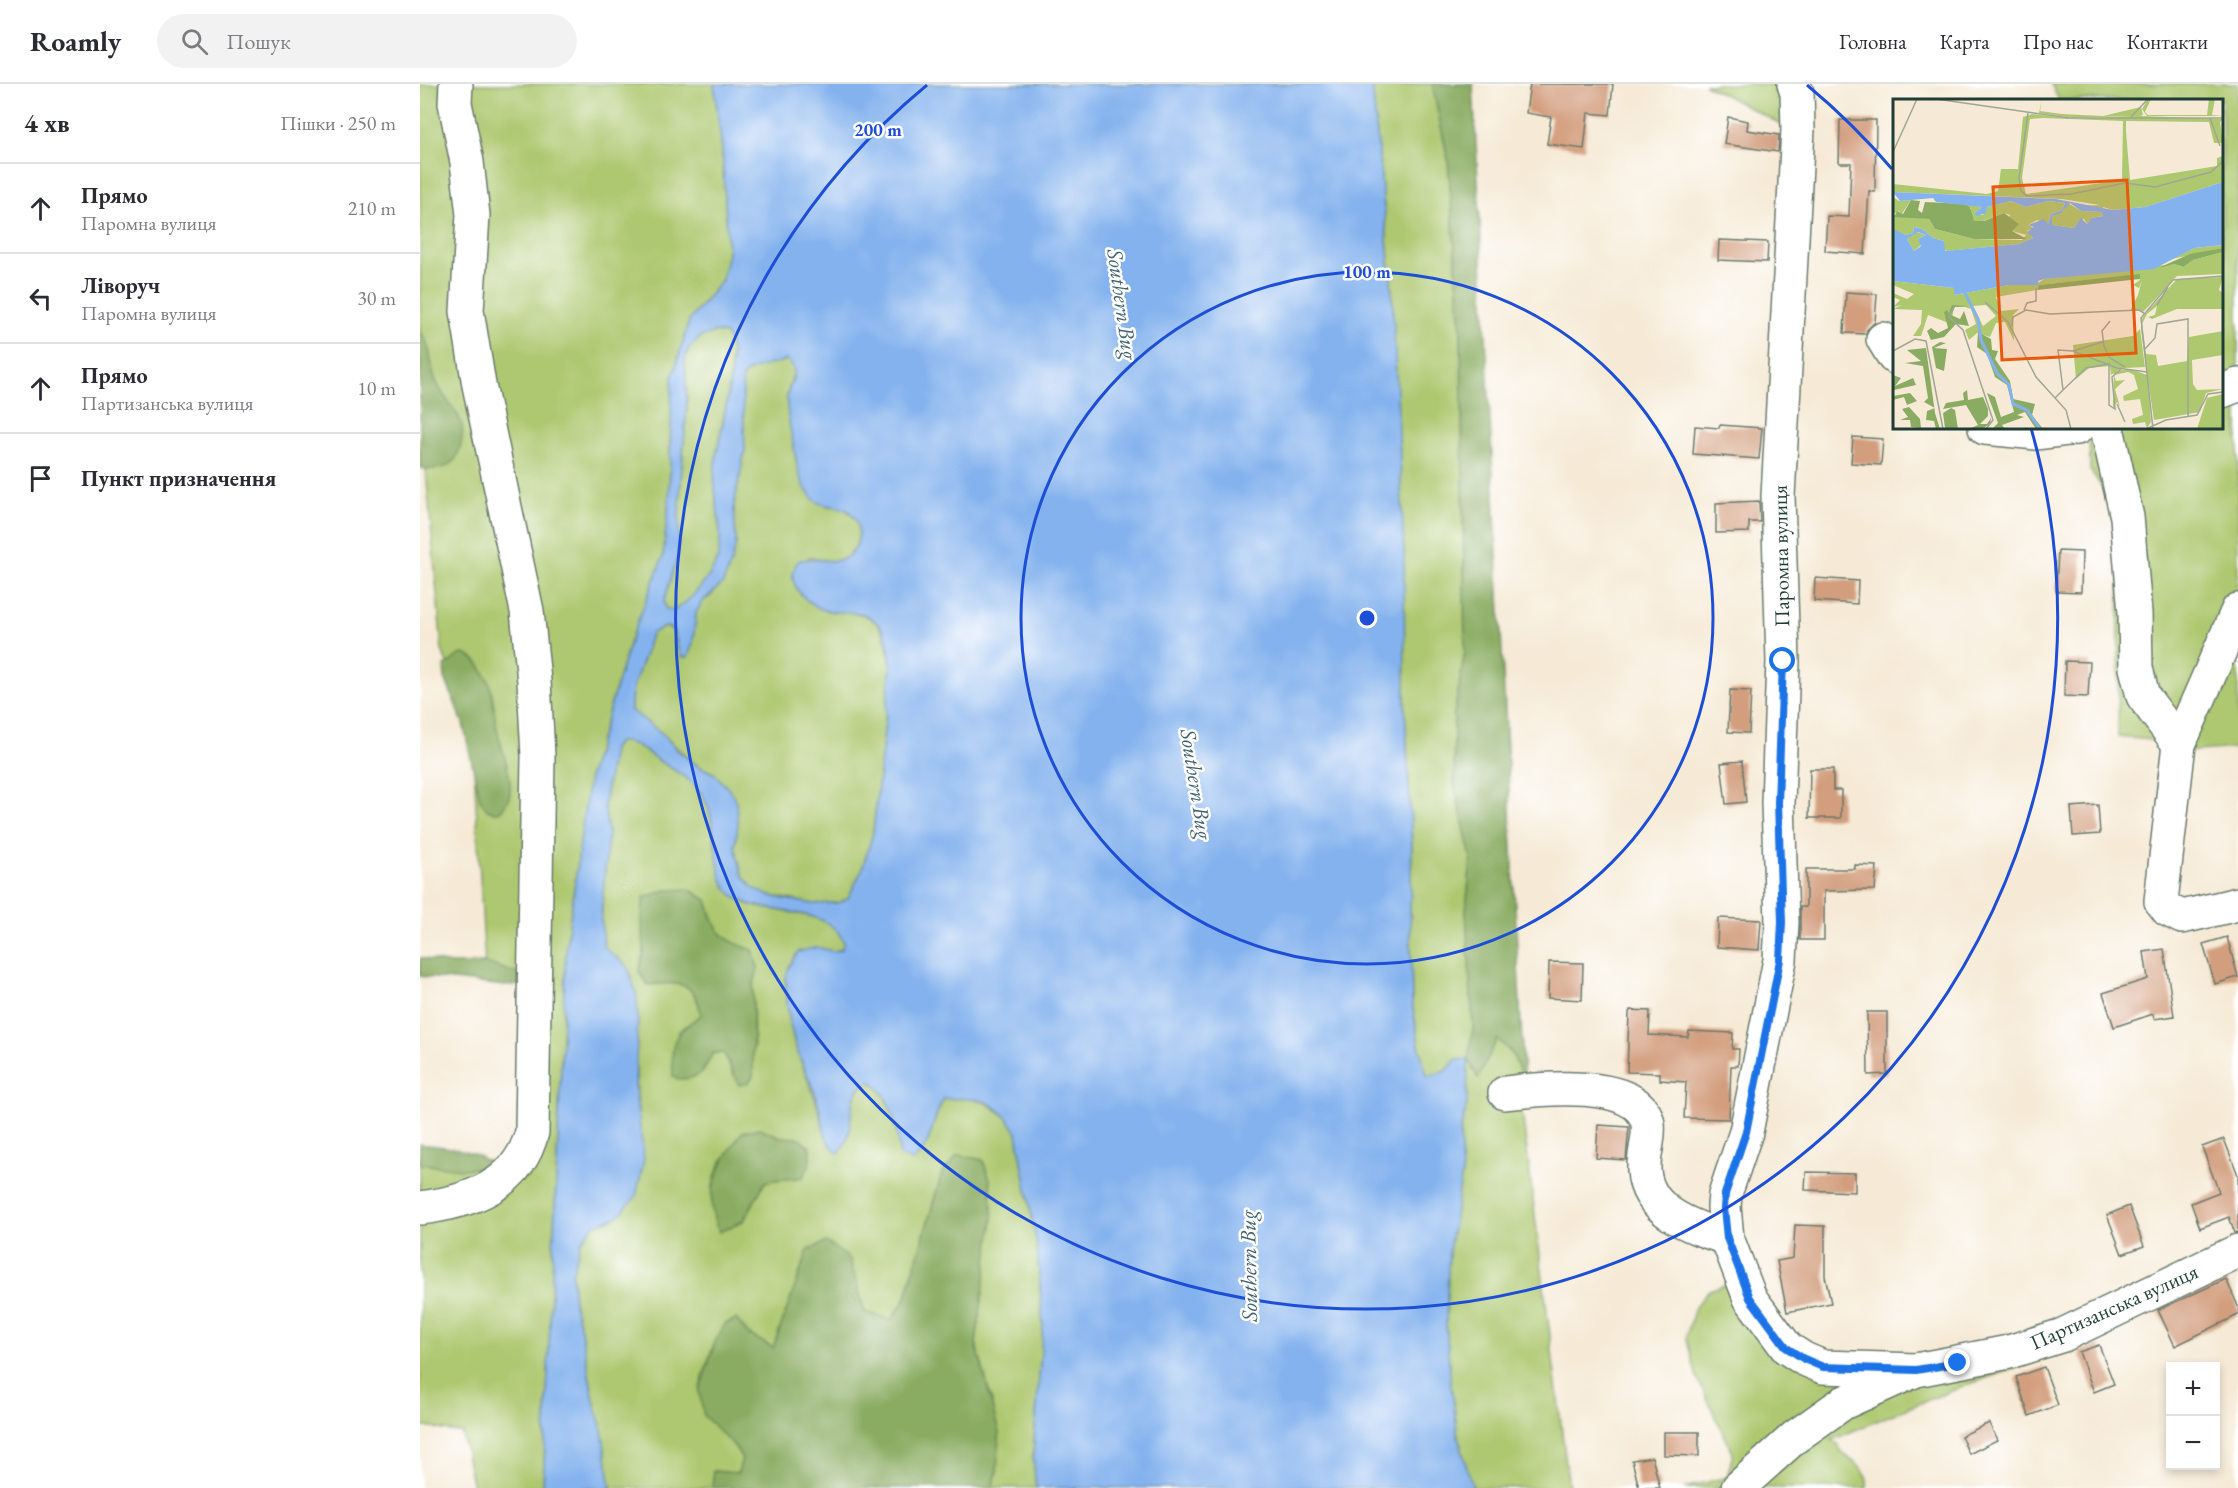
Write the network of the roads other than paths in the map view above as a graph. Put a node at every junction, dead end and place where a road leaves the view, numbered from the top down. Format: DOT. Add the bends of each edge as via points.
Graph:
graph roads {
  1 [pos="456,84"];
  2 [pos="1794,84"];
  3 [pos="2238,385"];
  4 [pos="2223,392"];
  5 [pos="1995,429"];
  6 [pos="2069,429"];
  7 [pos="2108,429"];
  8 [pos="2238,610"];
  9 [pos="2178,744"];
  10 [pos="2238,904"];
  11 [pos="1505,1093"];
  12 [pos="420,1208"];
  13 [pos="1727,1238"];
  14 [pos="2238,1251"];
  15 [pos="1916,1370"];
  16 [pos="1738,1488"];
  1 -- 12 [label="street" via="455,103 472,214 467,311 527,611 534,681 538,756 532,1132 525,1155 508,1176 492,1187"];
  2 -- 13 [label="street, Паромна вулиця" via="1798,129 1778,496 1783,661 1778,803 1780,960 1746,1132 1725,1194"];
  3 -- 4 [label="street"];
  5 -- 6 [label="street" via="2037,433"];
  7 -- 9 [label="street" via="2127,517 2136,668 2143,696"];
  8 -- 9 [label="street"];
  9 -- 10 [label="street" via="2161,901 2182,917"];
  11 -- 13 [label="street" via="1547,1088 1602,1091 1636,1105 1648,1123 1644,1168 1646,1185 1654,1199 1680,1220"];
  13 -- 15 [label="street, Паромна вулиця" via="1750,1298 1787,1348 1823,1367"];
  14 -- 15 [label="street, Партизанська вулиця" via="2062,1335 2009,1352"];
  15 -- 16 [label="street, Партизанська вулиця" via="1843,1403 1795,1437"];
}
